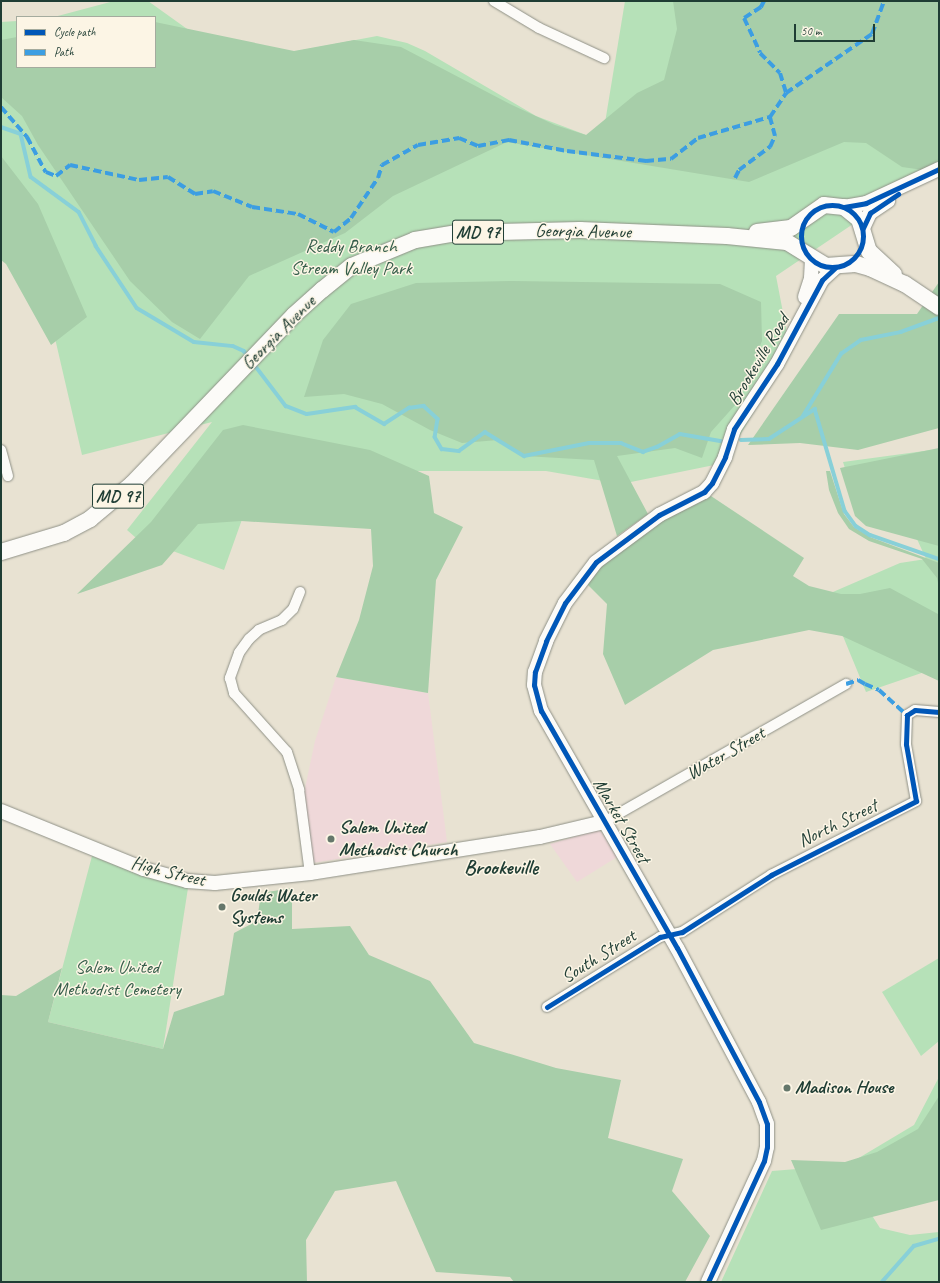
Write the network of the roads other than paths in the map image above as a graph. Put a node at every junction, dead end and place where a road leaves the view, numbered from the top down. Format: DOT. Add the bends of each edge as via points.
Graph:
graph roads {
  1 [pos="494,1"];
  2 [pos="604,58"];
  3 [pos="939,169"];
  4 [pos="926,175"];
  5 [pos="844,207"];
  6 [pos="808,216"];
  7 [pos="863,233"];
  8 [pos="727,236"];
  9 [pos="810,257"];
  10 [pos="841,265"];
  11 [pos="905,284"];
  12 [pos="939,307"];
  13 [pos="793,336"];
  14 [pos="1,450"];
  15 [pos="717,474"];
  16 [pos="8,476"];
  17 [pos="1,552"];
  18 [pos="300,592"];
  19 [pos="846,684"];
  20 [pos="939,712"];
  21 [pos="1,811"];
  22 [pos="604,822"];
  23 [pos="310,873"];
  24 [pos="669,935"];
  25 [pos="547,1007"];
  26 [pos="708,1282"];
  1 -- 2 [label="street" via="539,28"];
  3 -- 4 [label="main road"];
  4 -- 5 [label="main road" via="866,203"];
  4 -- 7 [label="main road" via="871,211"];
  5 -- 6 [label="main road, Georgia Avenue / MD 97" via="824,205"];
  5 -- 7 [label="main road, Georgia Avenue / MD 97" via="856,216"];
  6 -- 8 [label="main road, Georgia Avenue / MD 97" via="791,228"];
  6 -- 9 [label="main road" via="801,235"];
  7 -- 10 [label="main road" via="861,249"];
  7 -- 11 [label="main road, Georgia Avenue / MD 97" via="869,251"];
  8 -- 9 [label="main road, Georgia Avenue / MD 97" via="787,242"];
  8 -- 17 [label="main road, Georgia Avenue / MD 97" via="580,230 457,233 415,240 352,266 322,290 264,346 132,484 90,519 64,533"];
  9 -- 10 [label="main road, Georgia Avenue / MD 97" via="826,266"];
  9 -- 13 [label="main road, Brookeville Road" via="812,278"];
  10 -- 11 [label="main road, Georgia Avenue / MD 97" via="861,265"];
  10 -- 13 [label="main road, Brookeville Road" via="822,280"];
  11 -- 12 [label="main road, Georgia Avenue / MD 97"];
  13 -- 15 [label="main road, Brookeville Road" via="734,429"];
  14 -- 16 [label="street"];
  15 -- 22 [label="main road, Market Street" via="704,492 659,515 596,562 565,603 538,659 534,685 541,711"];
  18 -- 23 [label="street" via="292,609 282,620 260,630 249,639 239,653 230,678 234,693 287,752 299,790"];
  19 -- 22 [label="street, Water Street"];
  20 -- 24 [label="street, North Street" via="915,710 907,715 906,744 916,802 771,875 682,932"];
  21 -- 23 [label="main road, High Street" via="128,863 187,881 240,882"];
  22 -- 23 [label="main road, High Street" via="540,837"];
  22 -- 24 [label="main road, Market Street"];
  24 -- 25 [label="street, South Street" via="660,937"];
  24 -- 26 [label="main road, Market Street" via="768,1124 764,1160"];
}
